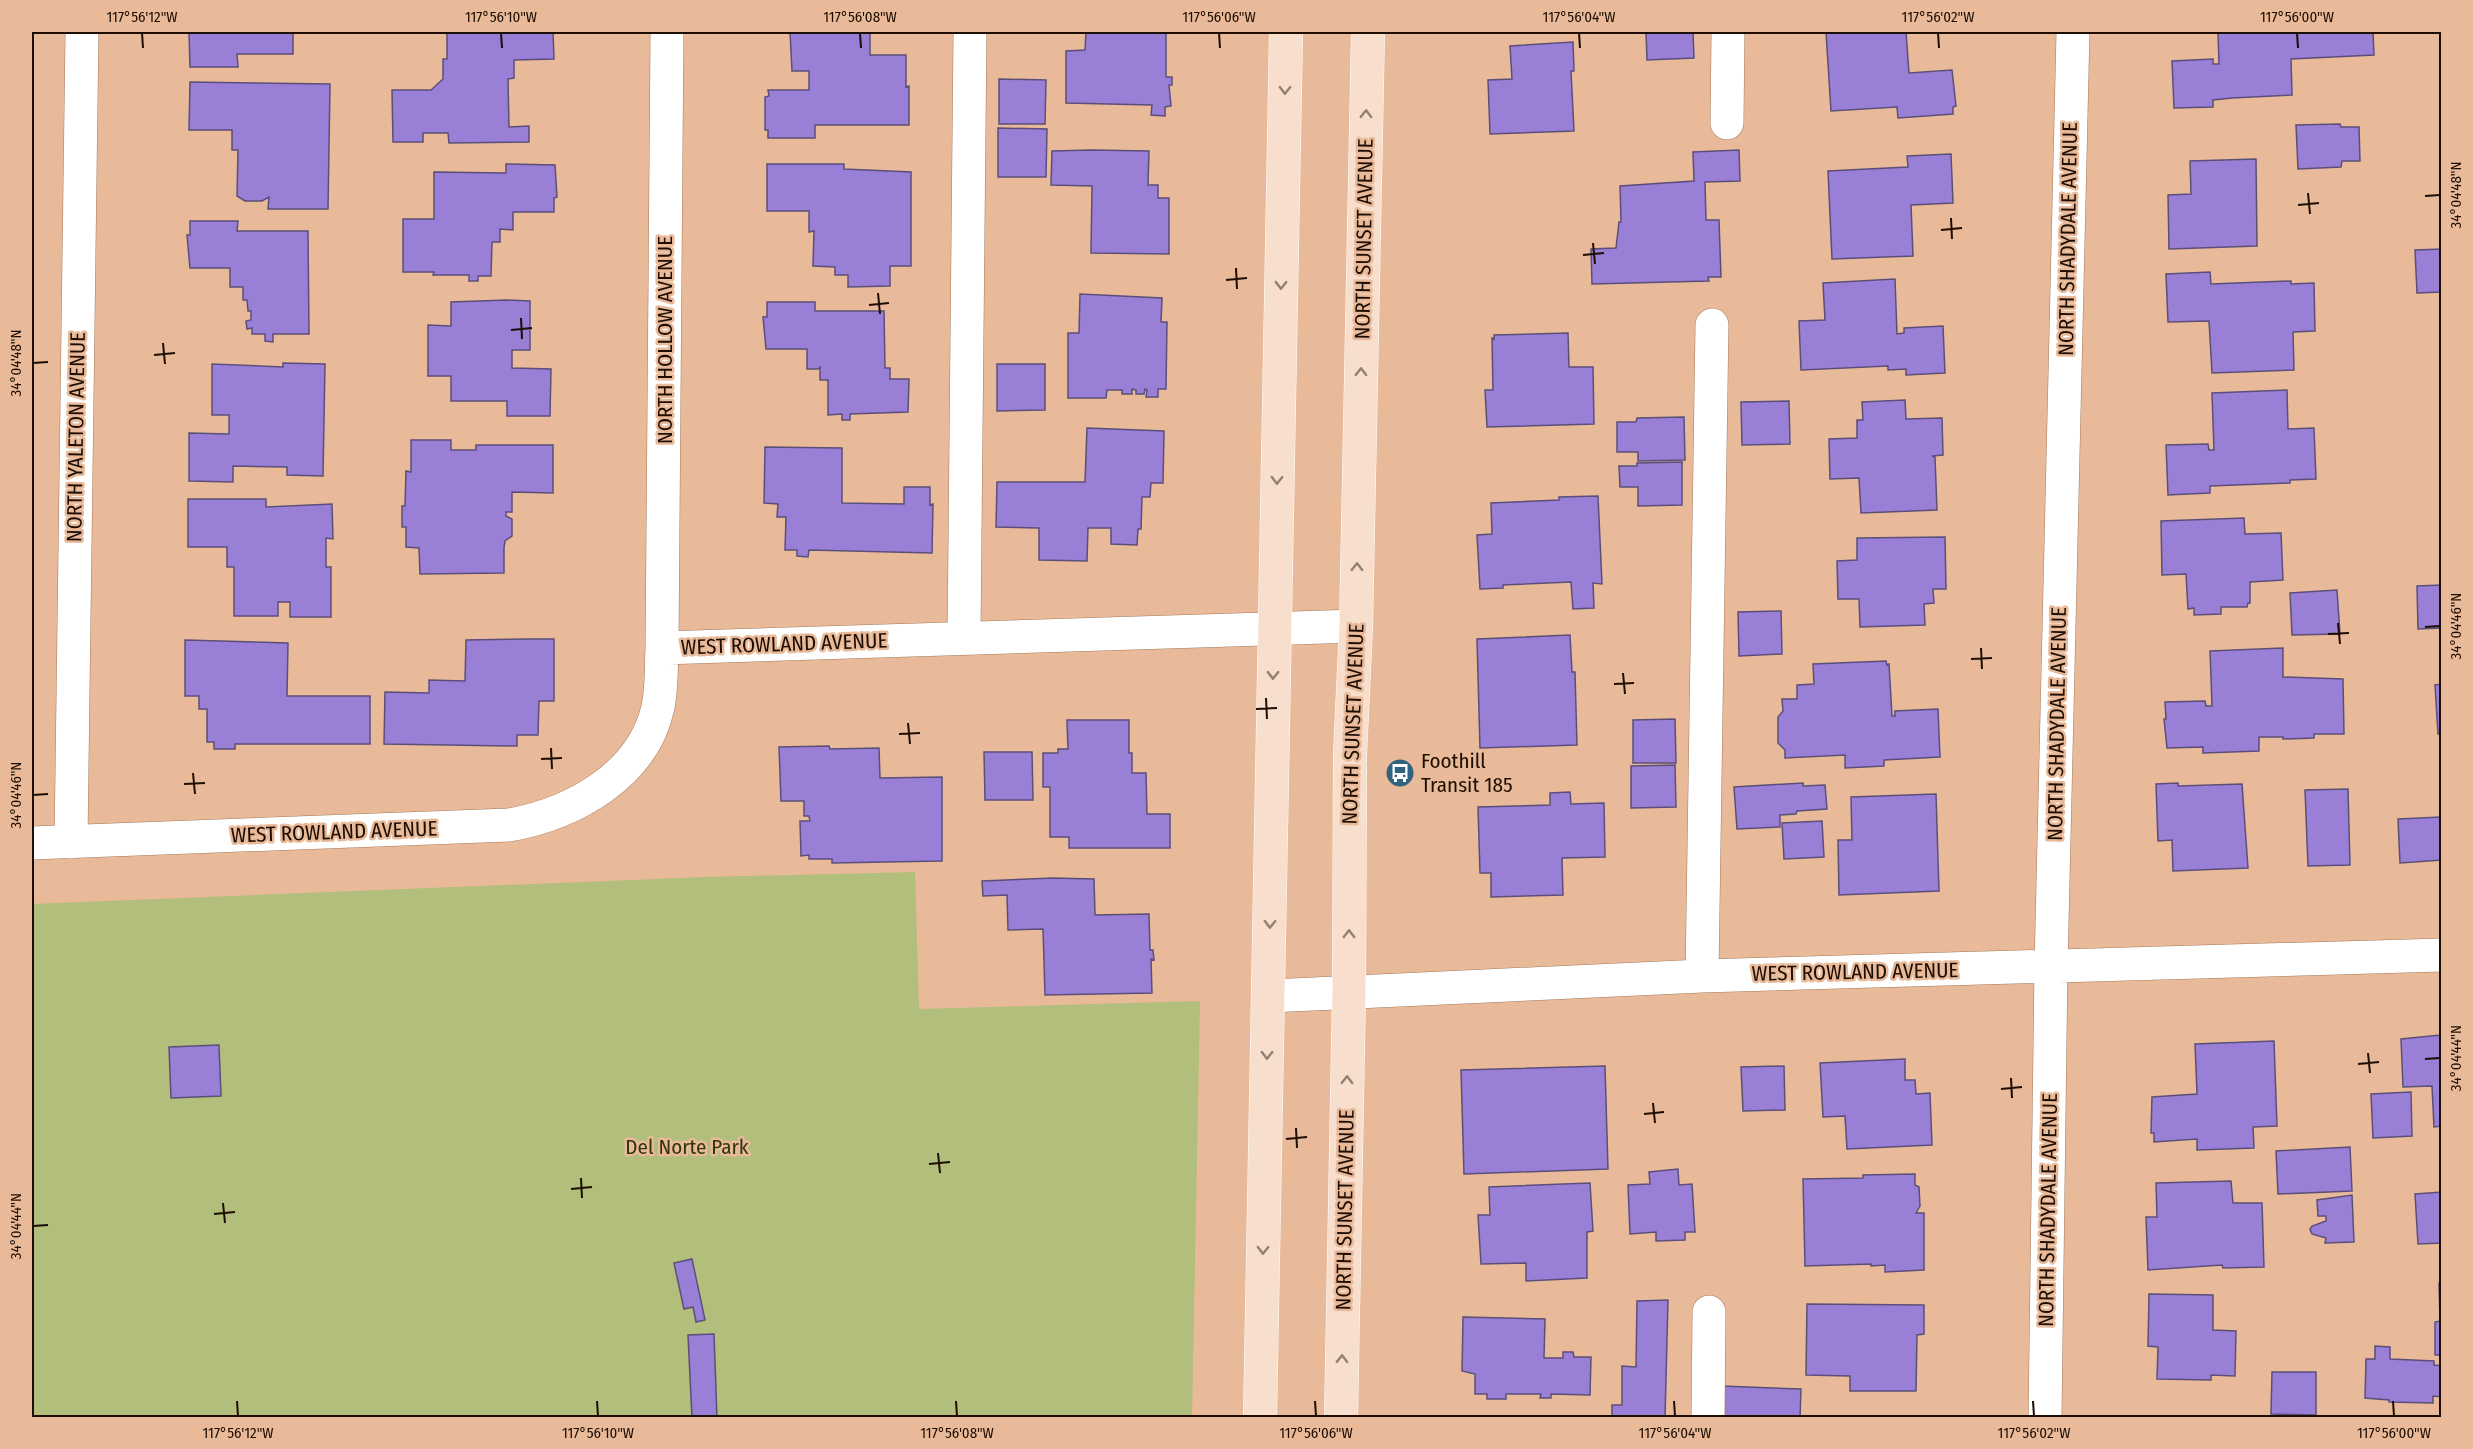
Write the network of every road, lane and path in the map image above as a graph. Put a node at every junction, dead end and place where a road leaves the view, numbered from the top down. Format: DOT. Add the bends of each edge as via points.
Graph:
graph roads {
  1 [pos="82,32"];
  2 [pos="667,32"];
  3 [pos="970,32"];
  4 [pos="1286,32"];
  5 [pos="1368,32"];
  6 [pos="1728,32"];
  7 [pos="2073,32"];
  8 [pos="1727,123"];
  9 [pos="1712,325"];
  10 [pos="1356,626"];
  11 [pos="1274,627"];
  12 [pos="964,638"];
  13 [pos="662,648"];
  14 [pos="71,842"];
  15 [pos="32,843"];
  16 [pos="2442,956"];
  17 [pos="2051,967"];
  18 [pos="1702,976"];
  19 [pos="1349,993"];
  20 [pos="1269,996"];
  21 [pos="1709,1312"];
  22 [pos="1260,1418"];
  23 [pos="1341,1418"];
  24 [pos="1708,1418"];
  25 [pos="2045,1418"];
  1 -- 14 [label="street, NORTH YALETON AVENUE"];
  2 -- 13 [label="street, NORTH HOLLOW AVENUE"];
  3 -- 12 [label="street"];
  4 -- 11 [label="main road, one-way"];
  10 -- 5 [label="main road, NORTH SUNSET AVENUE, one-way"];
  6 -- 8 [label="street"];
  7 -- 17 [label="street, NORTH SHADYDALE AVENUE"];
  9 -- 18 [label="street"];
  10 -- 11 [label="street, WEST ROWLAND AVENUE"];
  19 -- 10 [label="main road, NORTH SUNSET AVENUE, one-way" via="1350,755"];
  11 -- 12 [label="street, WEST ROWLAND AVENUE"];
  11 -- 20 [label="main road, one-way"];
  12 -- 13 [label="street, WEST ROWLAND AVENUE"];
  13 -- 14 [label="street, WEST ROWLAND AVENUE" via="657,708 641,744 605,785 566,809 537,820 475,828"];
  14 -- 15 [label="street, WEST ROWLAND AVENUE"];
  16 -- 17 [label="street, WEST ROWLAND AVENUE"];
  17 -- 18 [label="street, WEST ROWLAND AVENUE"];
  17 -- 25 [label="street, NORTH SHADYDALE AVENUE"];
  18 -- 19 [label="street, WEST ROWLAND AVENUE"];
  19 -- 20 [label="street, WEST ROWLAND AVENUE"];
  23 -- 19 [label="main road, NORTH SUNSET AVENUE, one-way"];
  20 -- 22 [label="main road, one-way"];
  21 -- 24 [label="street"];
}
